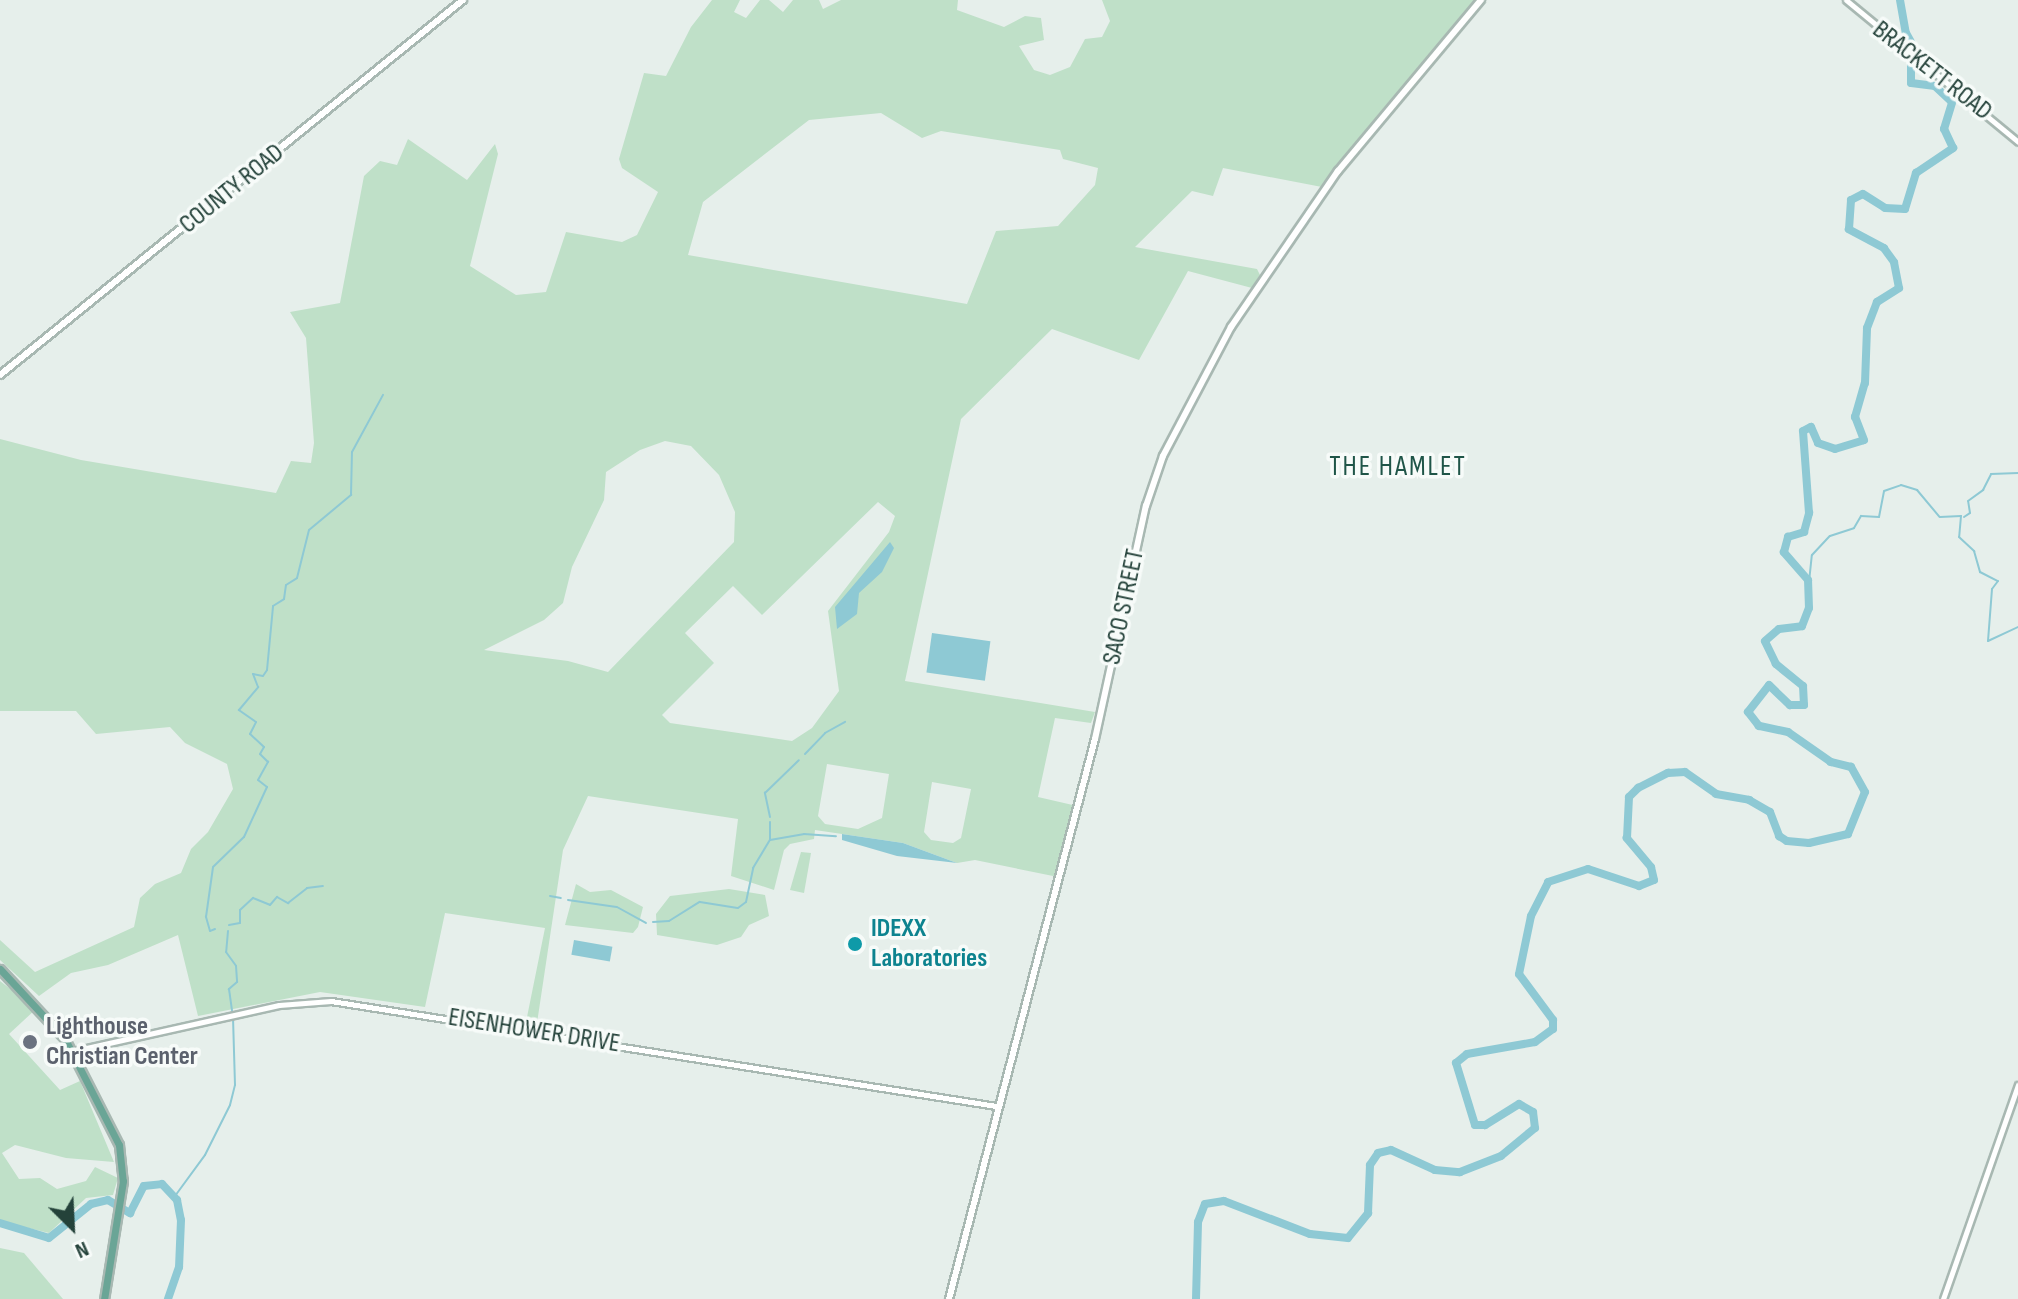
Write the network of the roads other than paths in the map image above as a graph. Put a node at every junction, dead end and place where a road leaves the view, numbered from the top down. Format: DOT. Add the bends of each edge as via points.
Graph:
graph roads {
  1 [pos="463,0"];
  2 [pos="1481,0"];
  3 [pos="1846,0"];
  4 [pos="2018,142"];
  5 [pos="0,375"];
  6 [pos="0,969"];
  7 [pos="73,1051"];
  8 [pos="2018,1085"];
  9 [pos="996,1106"];
  10 [pos="104,1299"];
  11 [pos="949,1299"];
  12 [pos="1943,1299"];
  1 -- 5 [label="main road, COUNTY ROAD"];
  2 -- 9 [label="main road, SACO STREET" via="1338,171 1231,327 1163,456 1146,506 1095,739"];
  3 -- 4 [label="street, BRACKETT ROAD"];
  6 -- 7 [label="main road"];
  7 -- 9 [label="street, EISENHOWER DRIVE" via="279,1005 352,1002"];
  7 -- 10 [label="main road" via="119,1145 119,1207"];
  8 -- 12 [label="street"];
  9 -- 11 [label="main road, SACO STREET"];
}
